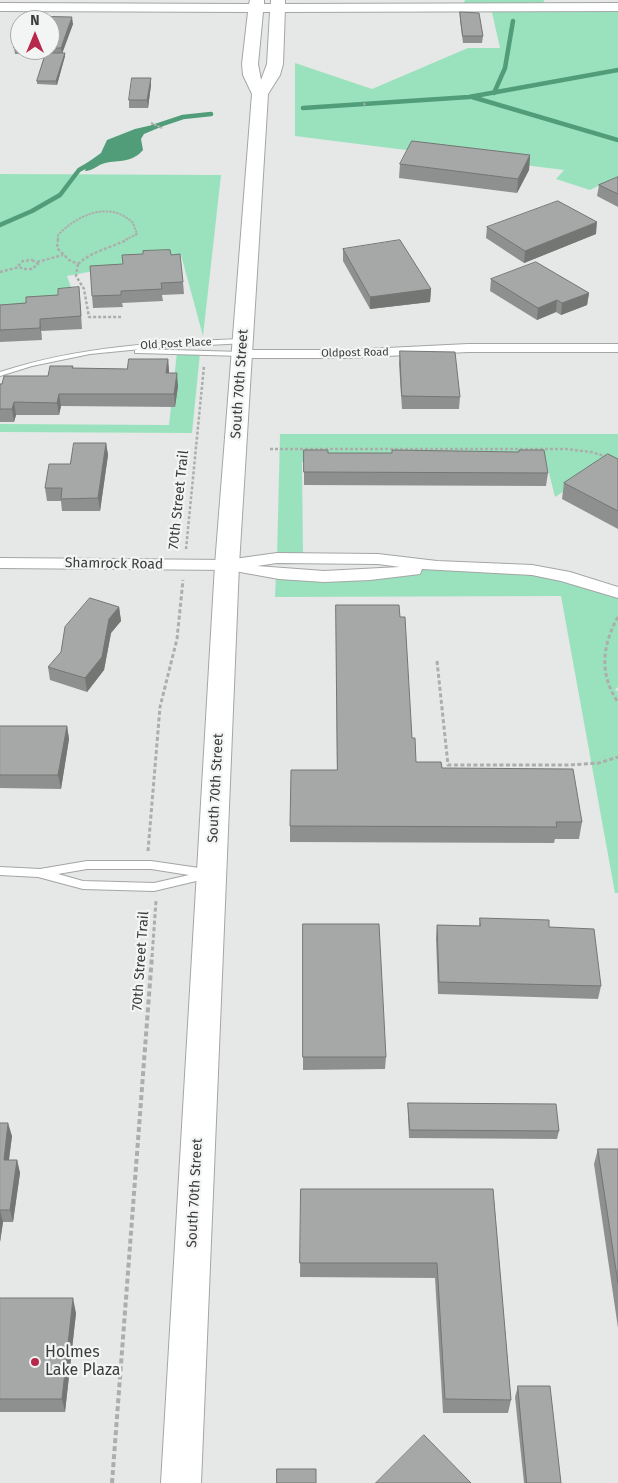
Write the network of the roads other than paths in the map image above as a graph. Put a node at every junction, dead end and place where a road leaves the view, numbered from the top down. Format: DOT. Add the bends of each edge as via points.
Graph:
graph roads {
  1 [pos="257,4"];
  2 [pos="278,4"];
  3 [pos="395,4"];
  4 [pos="0,7"];
  5 [pos="618,8"];
  6 [pos="260,94"];
  7 [pos="243,347"];
  8 [pos="618,348"];
  9 [pos="110,350"];
  10 [pos="0,374"];
  11 [pos="0,563"];
  12 [pos="227,565"];
  13 [pos="618,593"];
  14 [pos="0,871"];
  15 [pos="38,874"];
  16 [pos="211,874"];
  17 [pos="181,1483"];
  1 -- 2 [label="main road"];
  1 -- 4 [label="main road"];
  1 -- 6 [label="main road, South 70th Street" via="250,64 251,75"];
  2 -- 3 [label="street"];
  2 -- 6 [label="main road, South 70th Street" via="275,64"];
  3 -- 5 [label="street"];
  6 -- 7 [label="main road, South 70th Street"];
  7 -- 8 [label="street, Oldpost Road" via="346,354 468,348"];
  7 -- 9 [label="lane, Old Post Place" via="205,353"];
  7 -- 9 [label="lane, Old Post Place" via="168,343"];
  7 -- 12 [label="main road, South 70th Street"];
  9 -- 10 [label="lane, Old Post Place" via="47,360"];
  11 -- 12 [label="street, Shamrock Road"];
  12 -- 13 [label="street, Shamrock Road" via="285,576 364,575 437,566 532,570"];
  12 -- 16 [label="main road, South 70th Street"];
  14 -- 15 [label="lane"];
  15 -- 16 [label="lane" via="87,865 151,865"];
  15 -- 16 [label="lane" via="83,885 154,887"];
  16 -- 17 [label="main road, South 70th Street"];
}
